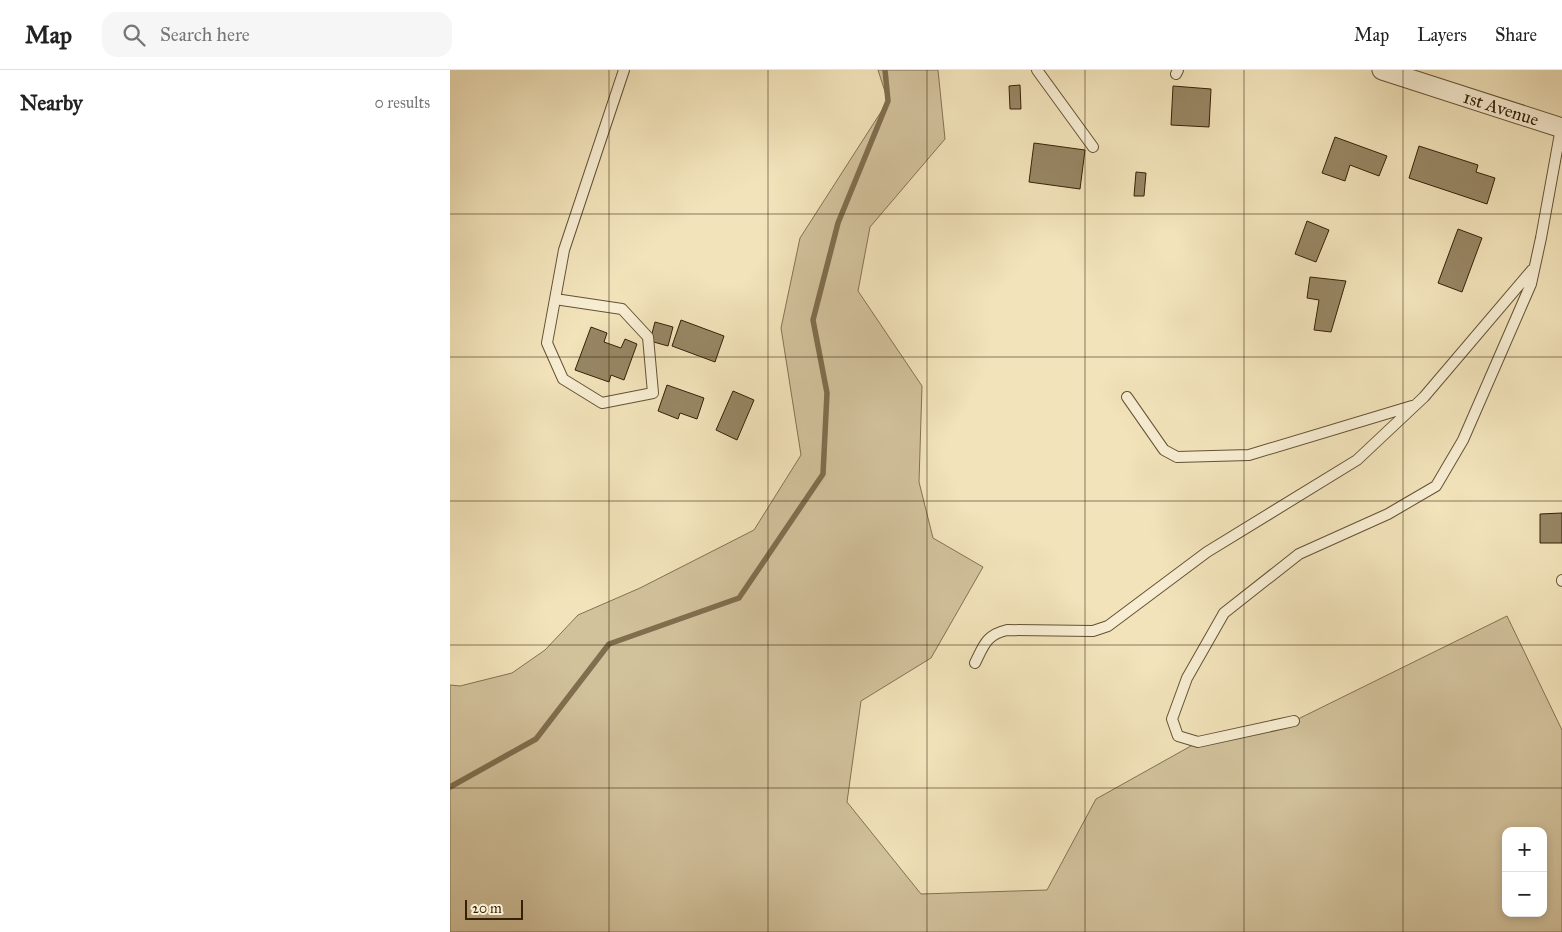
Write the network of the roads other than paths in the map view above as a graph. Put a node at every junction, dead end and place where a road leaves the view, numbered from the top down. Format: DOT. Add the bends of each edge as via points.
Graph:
graph roads {
  1 [pos="624,70"];
  2 [pos="1037,70"];
  3 [pos="1382,70"];
  4 [pos="1561,128"];
  5 [pos="1093,147"];
  6 [pos="1535,267"];
  7 [pos="555,299"];
  8 [pos="1127,397"];
  9 [pos="1416,405"];
  10 [pos="975,663"];
  11 [pos="1294,721"];
  1 -- 7 [label="lane" via="564,250"];
  2 -- 5 [label="lane"];
  3 -- 4 [label="street, 1st Avenue"];
  4 -- 6 [label="lane"];
  6 -- 9 [label="lane"];
  6 -- 11 [label="lane" via="1493,375 1463,440 1436,486 1388,514 1299,554 1224,613 1187,678 1172,718 1178,736 1198,742"];
  7 -- 7 [label="lane" via="547,343 562,380 602,403 653,393 648,337 622,310"];
  8 -- 9 [label="lane" via="1164,450 1177,457 1249,455"];
  9 -- 10 [label="lane" via="1357,460 1207,552 1108,626 1093,631 1007,630 994,633"];
}
